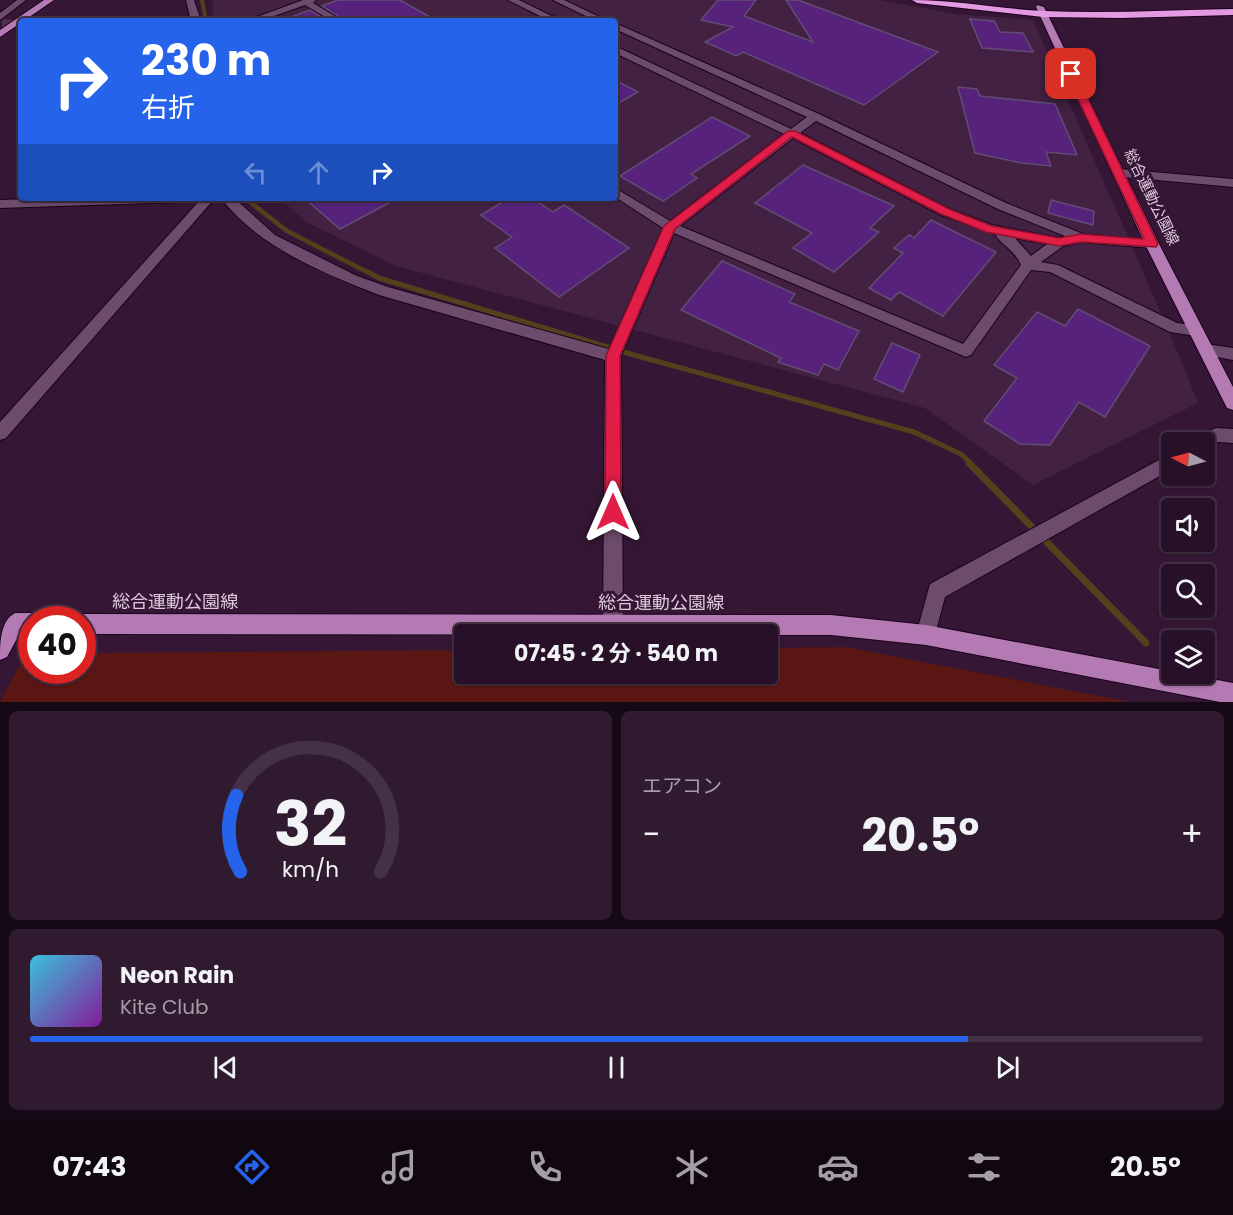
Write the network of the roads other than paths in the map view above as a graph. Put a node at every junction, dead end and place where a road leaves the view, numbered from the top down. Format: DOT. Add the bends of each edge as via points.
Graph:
graph roads {
  1 [pos="22,0"];
  2 [pos="50,0"];
  3 [pos="190,0"];
  4 [pos="512,0"];
  5 [pos="557,0"];
  6 [pos="917,0"];
  7 [pos="968,0"];
  8 [pos="309,1"];
  9 [pos="1041,10"];
  10 [pos="1233,10"];
  11 [pos="592,16"];
  12 [pos="195,18"];
  13 [pos="260,18"];
  14 [pos="334,18"];
  15 [pos="551,18"];
  16 [pos="588,18"];
  17 [pos="596,18"];
  18 [pos="0,25"];
  19 [pos="618,27"];
  20 [pos="618,50"];
  21 [pos="815,116"];
  22 [pos="791,133"];
  23 [pos="1118,173"];
  24 [pos="1233,183"];
  25 [pos="618,194"];
  26 [pos="90,201"];
  27 [pos="206,201"];
  28 [pos="230,201"];
  29 [pos="0,204"];
  30 [pos="670,226"];
  31 [pos="990,230"];
  32 [pos="1081,238"];
  33 [pos="1059,242"];
  34 [pos="1152,244"];
  35 [pos="1028,266"];
  36 [pos="1196,330"];
  37 [pos="1206,350"];
  38 [pos="1233,354"];
  39 [pos="613,356"];
  40 [pos="1233,403"];
  41 [pos="0,433"];
  42 [pos="1215,436"];
  43 [pos="1233,436"];
  44 [pos="1161,466"];
  45 [pos="15,623"];
  46 [pos="96,624"];
  47 [pos="454,624"];
  48 [pos="613,624"];
  49 [pos="778,625"];
  50 [pos="926,635"];
  51 [pos="0,650"];
  52 [pos="1233,694"];
  1 -- 18 [label="street"];
  2 -- 18 [label="main road"];
  3 -- 12 [label="street"];
  4 -- 15 [label="street"];
  5 -- 11 [label="street"];
  6 -- 9 [label="highway"];
  7 -- 9 [label="highway"];
  8 -- 13 [label="street"];
  8 -- 14 [label="street"];
  9 -- 10 [label="highway" via="1122,15"];
  9 -- 23 [label="main road, 総合運動公園線"];
  11 -- 16 [label="street"];
  11 -- 17 [label="street"];
  19 -- 21 [label="street"];
  20 -- 22 [label="street"];
  21 -- 22 [label="street"];
  21 -- 32 [label="street" via="1002,206"];
  22 -- 30 [label="street"];
  22 -- 31 [label="street" via="945,212"];
  23 -- 24 [label="street"];
  23 -- 34 [label="main road, 総合運動公園線"];
  25 -- 30 [label="street"];
  26 -- 29 [label="street"];
  27 -- 41 [label="street"];
  28 -- 39 [label="street" via="270,238 352,279"];
  30 -- 35 [label="street" via="966,351"];
  30 -- 39 [label="street"];
  31 -- 33 [label="street"];
  31 -- 35 [label="street" via="1015,243"];
  32 -- 33 [label="street"];
  32 -- 34 [label="street"];
  33 -- 35 [label="street"];
  34 -- 36 [label="main road, 総合運動公園線"];
  35 -- 36 [label="street" via="1053,268 1175,328"];
  36 -- 37 [label="main road, 総合運動公園線"];
  37 -- 38 [label="street"];
  37 -- 40 [label="main road, 総合運動公園線"];
  39 -- 48 [label="street"];
  42 -- 43 [label="street"];
  44 -- 50 [label="street" via="937,591"];
  45 -- 51 [label="main road"];
  46 -- 47 [label="main road, 総合運動公園線"];
  49 -- 50 [label="main road, 総合運動公園線" via="831,625"];
  50 -- 52 [label="main road, 総合運動公園線"];
}
